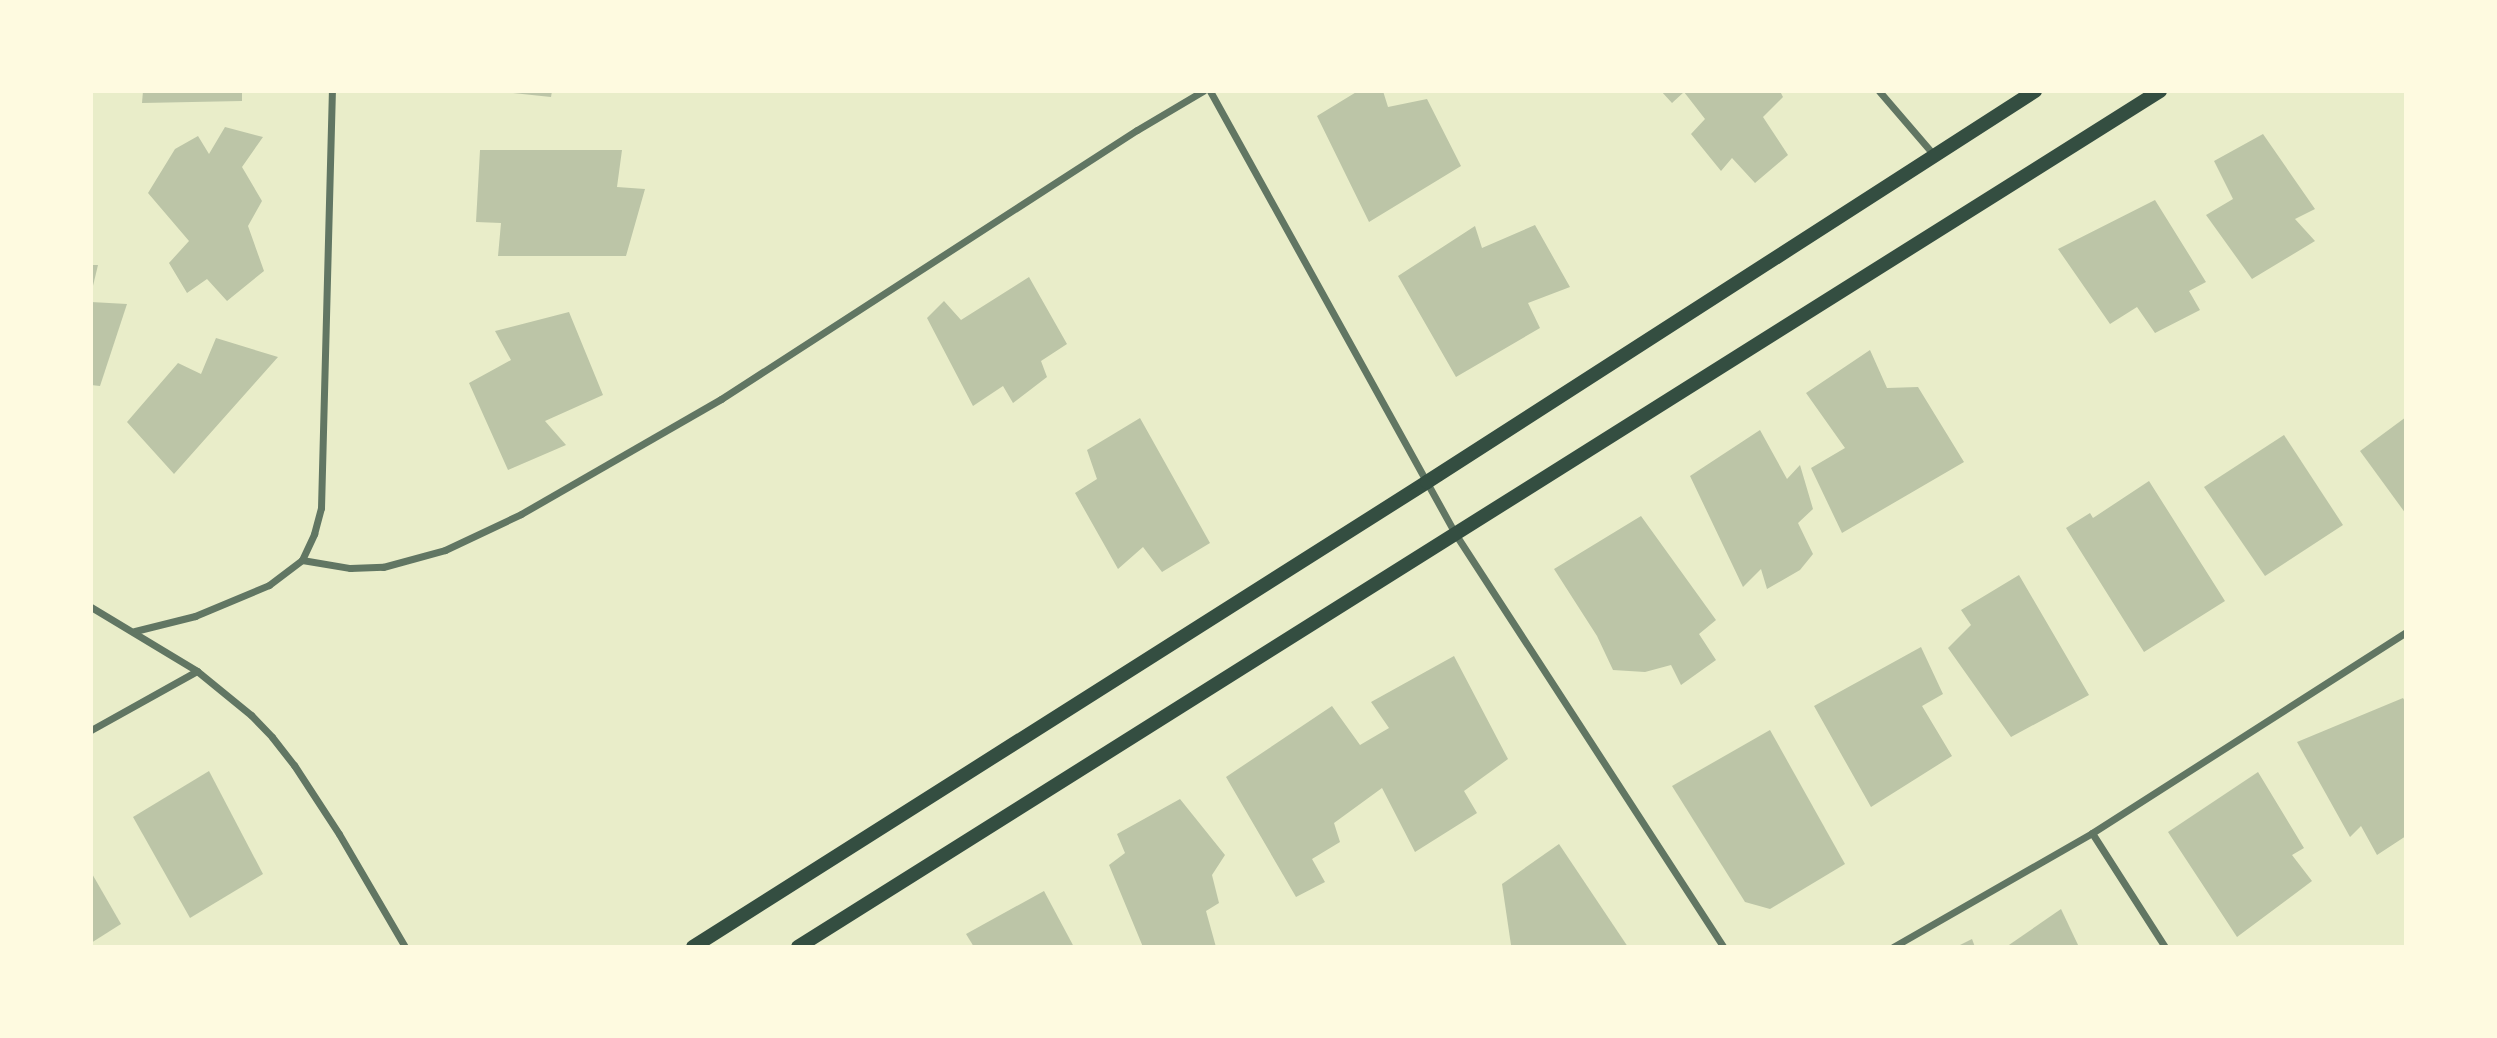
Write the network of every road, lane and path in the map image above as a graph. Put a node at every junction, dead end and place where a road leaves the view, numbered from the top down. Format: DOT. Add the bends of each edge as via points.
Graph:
graph roads {
  1 [pos="332,91"];
  2 [pos="1203,91"];
  3 [pos="1210,91"];
  4 [pos="1879,91"];
  5 [pos="2035,91"];
  6 [pos="2160,91"];
  7 [pos="1934,155"];
  8 [pos="1427,482"];
  9 [pos="1456,535"];
  10 [pos="302,560"];
  11 [pos="91,607"];
  12 [pos="135,631"];
  13 [pos="2406,632"];
  14 [pos="197,671"];
  15 [pos="91,730"];
  16 [pos="2092,833"];
  17 [pos="405,947"];
  18 [pos="693,947"];
  19 [pos="798,947"];
  20 [pos="1724,947"];
  21 [pos="1892,947"];
  22 [pos="2165,947"];
  1 -- 10 [label="street" via="321,508"];
  2 -- 10 [label="street" via="709,407 522,514 445,550 383,567 350,568"];
  3 -- 8 [label="street"];
  4 -- 7 [label="street"];
  5 -- 7 [label="main road"];
  6 -- 9 [label="main road"];
  7 -- 8 [label="main road"];
  8 -- 9 [label="street"];
  8 -- 18 [label="main road"];
  9 -- 19 [label="main road"];
  9 -- 20 [label="street"];
  10 -- 12 [label="street" via="269,585 233,601"];
  11 -- 12 [label="street"];
  12 -- 14 [label="street"];
  13 -- 16 [label="street"];
  14 -- 15 [label="street"];
  14 -- 17 [label="street" via="251,715 294,765"];
  16 -- 21 [label="street"];
  16 -- 22 [label="street"];
}
